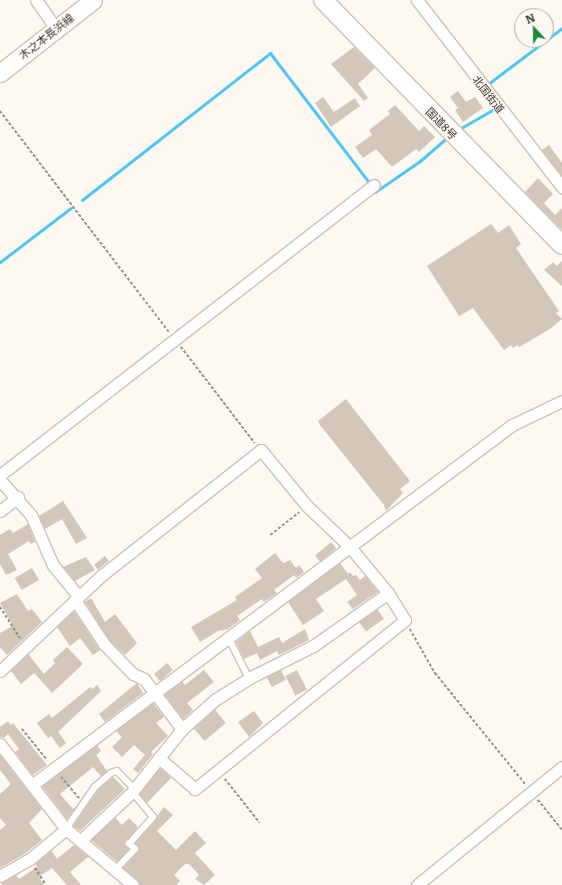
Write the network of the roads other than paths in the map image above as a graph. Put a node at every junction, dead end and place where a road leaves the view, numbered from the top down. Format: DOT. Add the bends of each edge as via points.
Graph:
graph roads {
  1 [pos="36,0"];
  2 [pos="93,0"];
  3 [pos="323,0"];
  4 [pos="417,0"];
  5 [pos="56,29"];
  6 [pos="0,73"];
  7 [pos="374,185"];
  8 [pos="562,187"];
  9 [pos="562,245"];
  10 [pos="562,401"];
  11 [pos="0,475"];
  12 [pos="0,480"];
  13 [pos="18,497"];
  14 [pos="0,511"];
  15 [pos="350,547"];
  16 [pos="388,593"];
  17 [pos="77,599"];
  18 [pos="229,638"];
  19 [pos="0,671"];
  20 [pos="249,678"];
  21 [pos="155,693"];
  22 [pos="182,729"];
  23 [pos="0,744"];
  24 [pos="159,758"];
  25 [pos="562,768"];
  26 [pos="32,785"];
  27 [pos="133,790"];
  28 [pos="66,829"];
  29 [pos="81,840"];
  30 [pos="115,870"];
  31 [pos="0,876"];
  32 [pos="133,885"];
  33 [pos="417,885"];
  1 -- 5 [label="street"];
  2 -- 5 [label="main road, 木之本長浜線"];
  3 -- 9 [label="highway, 国道8号"];
  4 -- 8 [label="street, 北国街道"];
  5 -- 6 [label="main road, 木之本長浜線"];
  7 -- 11 [label="street"];
  10 -- 15 [label="street" via="512,425"];
  12 -- 13 [label="street"];
  13 -- 14 [label="street"];
  13 -- 17 [label="street" via="31,515 53,565"];
  15 -- 16 [label="street"];
  15 -- 17 [label="street" via="307,506 261,450 102,574"];
  15 -- 18 [label="street"];
  16 -- 20 [label="street" via="313,646"];
  16 -- 24 [label="street" via="405,620 195,789"];
  17 -- 19 [label="street" via="48,623 27,648"];
  17 -- 21 [label="street" via="117,660 133,674 144,679"];
  18 -- 20 [label="lane"];
  18 -- 21 [label="street"];
  20 -- 22 [label="street" via="216,699"];
  21 -- 22 [label="street"];
  21 -- 26 [label="street"];
  22 -- 24 [label="street"];
  23 -- 26 [label="street"];
  24 -- 27 [label="street"];
  25 -- 33 [label="street"];
  26 -- 28 [label="street"];
  27 -- 28 [label="lane" via="117,771 102,779"];
  27 -- 29 [label="street"];
  27 -- 30 [label="lane" via="153,816 129,844 135,849"];
  28 -- 29 [label="street"];
  28 -- 31 [label="street" via="30,859"];
  29 -- 30 [label="street"];
  30 -- 32 [label="street"];
}
